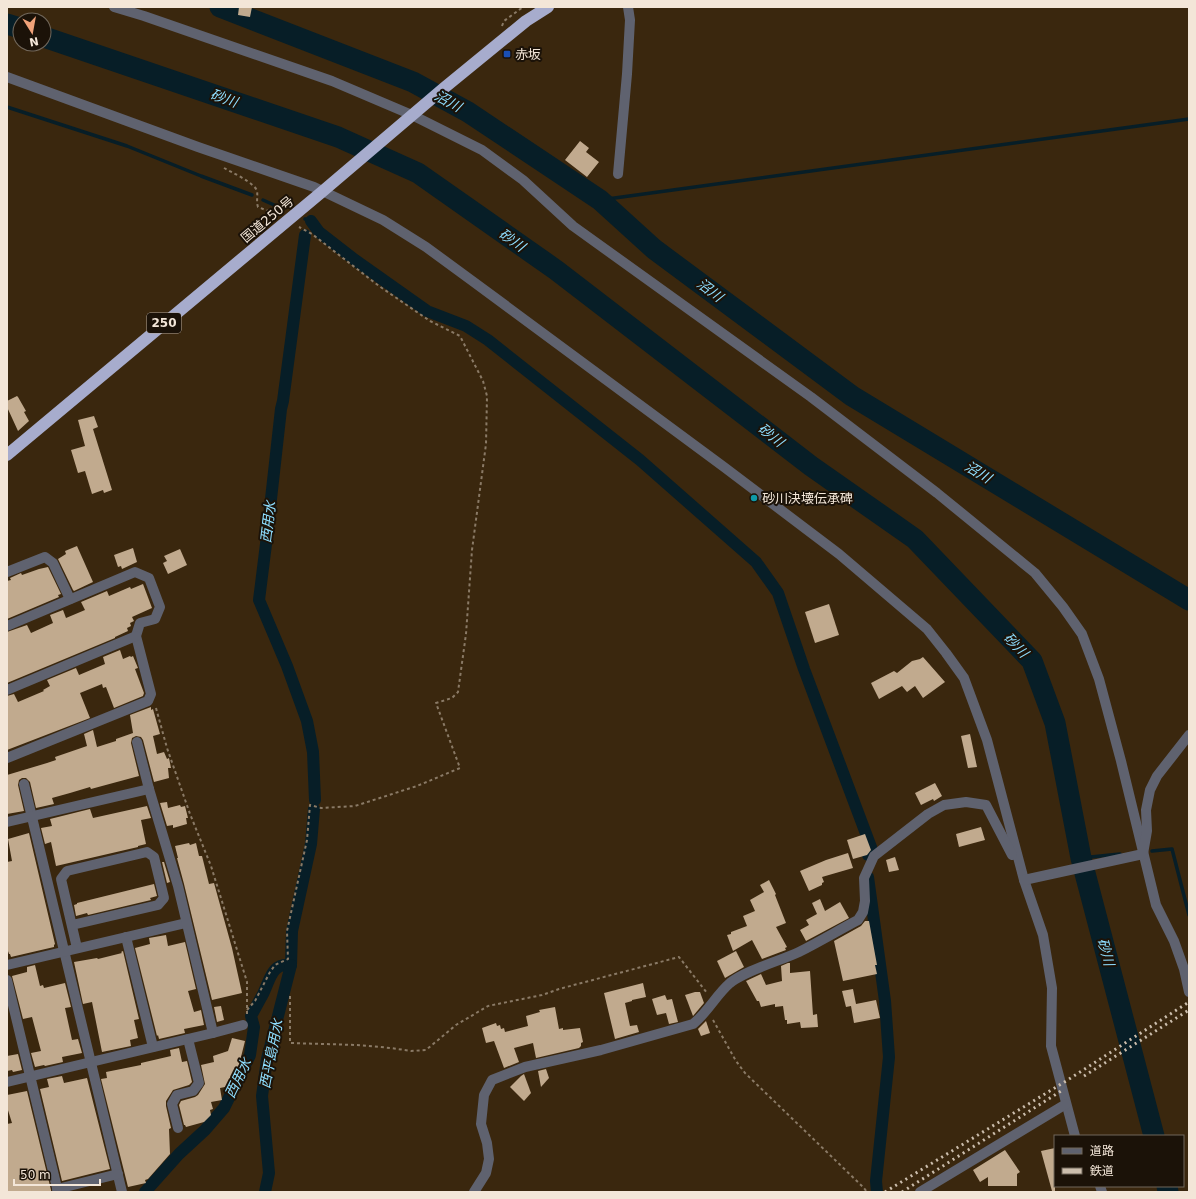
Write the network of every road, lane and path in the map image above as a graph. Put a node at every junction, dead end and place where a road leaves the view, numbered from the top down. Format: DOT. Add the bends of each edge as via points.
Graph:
graph roads {
  1 [pos="114,7"];
  2 [pos="548,7"];
  3 [pos="628,7"];
  4 [pos="7,78"];
  5 [pos="409,117"];
  6 [pos="220,166"];
  7 [pos="618,174"];
  8 [pos="323,192"];
  9 [pos="276,214"];
  10 [pos="298,226"];
  11 [pos="7,455"];
  12 [pos="7,572"];
  13 [pos="70,599"];
  14 [pos="7,626"];
  15 [pos="136,636"];
  16 [pos="7,690"];
  17 [pos="149,698"];
  18 [pos="1189,735"];
  19 [pos="137,742"];
  20 [pos="7,758"];
  21 [pos="24,784"];
  22 [pos="149,789"];
  23 [pos="32,817"];
  24 [pos="7,822"];
  25 [pos="1138,855"];
  26 [pos="1024,880"];
  27 [pos="186,923"];
  28 [pos="72,925"];
  29 [pos="126,937"];
  30 [pos="77,948"];
  31 [pos="64,951"];
  32 [pos="7,965"];
  33 [pos="7,980"];
  34 [pos="1189,992"];
  35 [pos="290,996"];
  36 [pos="715,999"];
  37 [pos="247,1010"];
  38 [pos="707,1010"];
  39 [pos="243,1025"];
  40 [pos="213,1033"];
  41 [pos="188,1039"];
  42 [pos="153,1047"];
  43 [pos="92,1062"];
  44 [pos="30,1077"];
  45 [pos="7,1082"];
  46 [pos="1066,1104"];
  47 [pos="178,1128"];
  48 [pos="1075,1135"];
  49 [pos="118,1174"];
  50 [pos="58,1190"];
  51 [pos="122,1192"];
  52 [pos="474,1192"];
  53 [pos="867,1192"];
  54 [pos="920,1192"];
  1 -- 5 [label="street" via="332,81"];
  2 -- 5 [label="highway, 国道250号 / 250" via="526,21"];
  3 -- 7 [label="street" via="630,20 627,74"];
  4 -- 8 [label="street"];
  5 -- 8 [label="highway, 国道250号 / 250"];
  5 -- 25 [label="street" via="482,150 523,180 573,226 811,397 937,493 1035,573 1082,634 1099,678 1121,761"];
  6 -- 9 [label="path" via="249,182 257,190 258,207"];
  8 -- 11 [label="highway, 国道250号 / 250"];
  8 -- 26 [label="street" via="382,220 426,247 833,549 926,629 964,678 977,710"];
  10 -- 37 [label="path" via="430,321 460,336 483,381 487,396 486,444 472,550 466,634 458,692 452,698 436,703 460,768 355,806 321,808 310,805 307,840 287,931 288,959 275,965 255,1001"];
  12 -- 13 [label="street" via="45,557 53,563"];
  13 -- 14 [label="street"];
  13 -- 15 [label="street" via="135,572 149,578 160,607 155,619 140,623"];
  15 -- 16 [label="street"];
  15 -- 17 [label="street" via="151,694"];
  17 -- 20 [label="street" via="148,701"];
  17 -- 37 [label="path" via="154,700 190,814 229,921 247,982"];
  18 -- 25 [label="street" via="1157,776 1150,790 1146,810 1147,831"];
  19 -- 22 [label="street"];
  21 -- 23 [label="street"];
  22 -- 23 [label="street"];
  22 -- 27 [label="street" via="178,886"];
  23 -- 24 [label="street"];
  23 -- 31 [label="street"];
  25 -- 26 [label="street"];
  25 -- 34 [label="street" via="1156,905 1174,942"];
  26 -- 36 [label="street" via="986,805 966,802 944,805 928,814 874,856 864,878 865,901 858,920 800,952 750,972 731,983"];
  26 -- 46 [label="street" via="1043,935 1052,988 1051,1046"];
  27 -- 29 [label="street"];
  27 -- 40 [label="street"];
  28 -- 28 [label="street" via="60,878 67,872 146,852 154,857 164,898 158,905"];
  28 -- 30 [label="street"];
  29 -- 30 [label="street"];
  29 -- 42 [label="street"];
  30 -- 31 [label="street"];
  31 -- 32 [label="street"];
  31 -- 43 [label="street"];
  33 -- 44 [label="street"];
  35 -- 36 [label="path" via="290,1043 411,1051 426,1050 456,1025 488,1006 542,995 559,988 679,957 704,991"];
  36 -- 38 [label="street"];
  37 -- 39 [label="path" via="247,1018"];
  38 -- 52 [label="street" via="693,1024 601,1050 525,1067 492,1080 484,1096 482,1124 489,1159 486,1173"];
  38 -- 53 [label="path" via="736,1062 745,1073"];
  39 -- 40 [label="street"];
  40 -- 41 [label="street"];
  41 -- 42 [label="street"];
  41 -- 47 [label="street" via="199,1083 193,1091 177,1095 172,1104"];
  42 -- 43 [label="street"];
  43 -- 44 [label="street"];
  43 -- 49 [label="street"];
  44 -- 45 [label="street"];
  44 -- 50 [label="street"];
  46 -- 48 [label="street"];
  46 -- 54 [label="street"];
  49 -- 50 [label="street"];
  49 -- 51 [label="street"];
}
